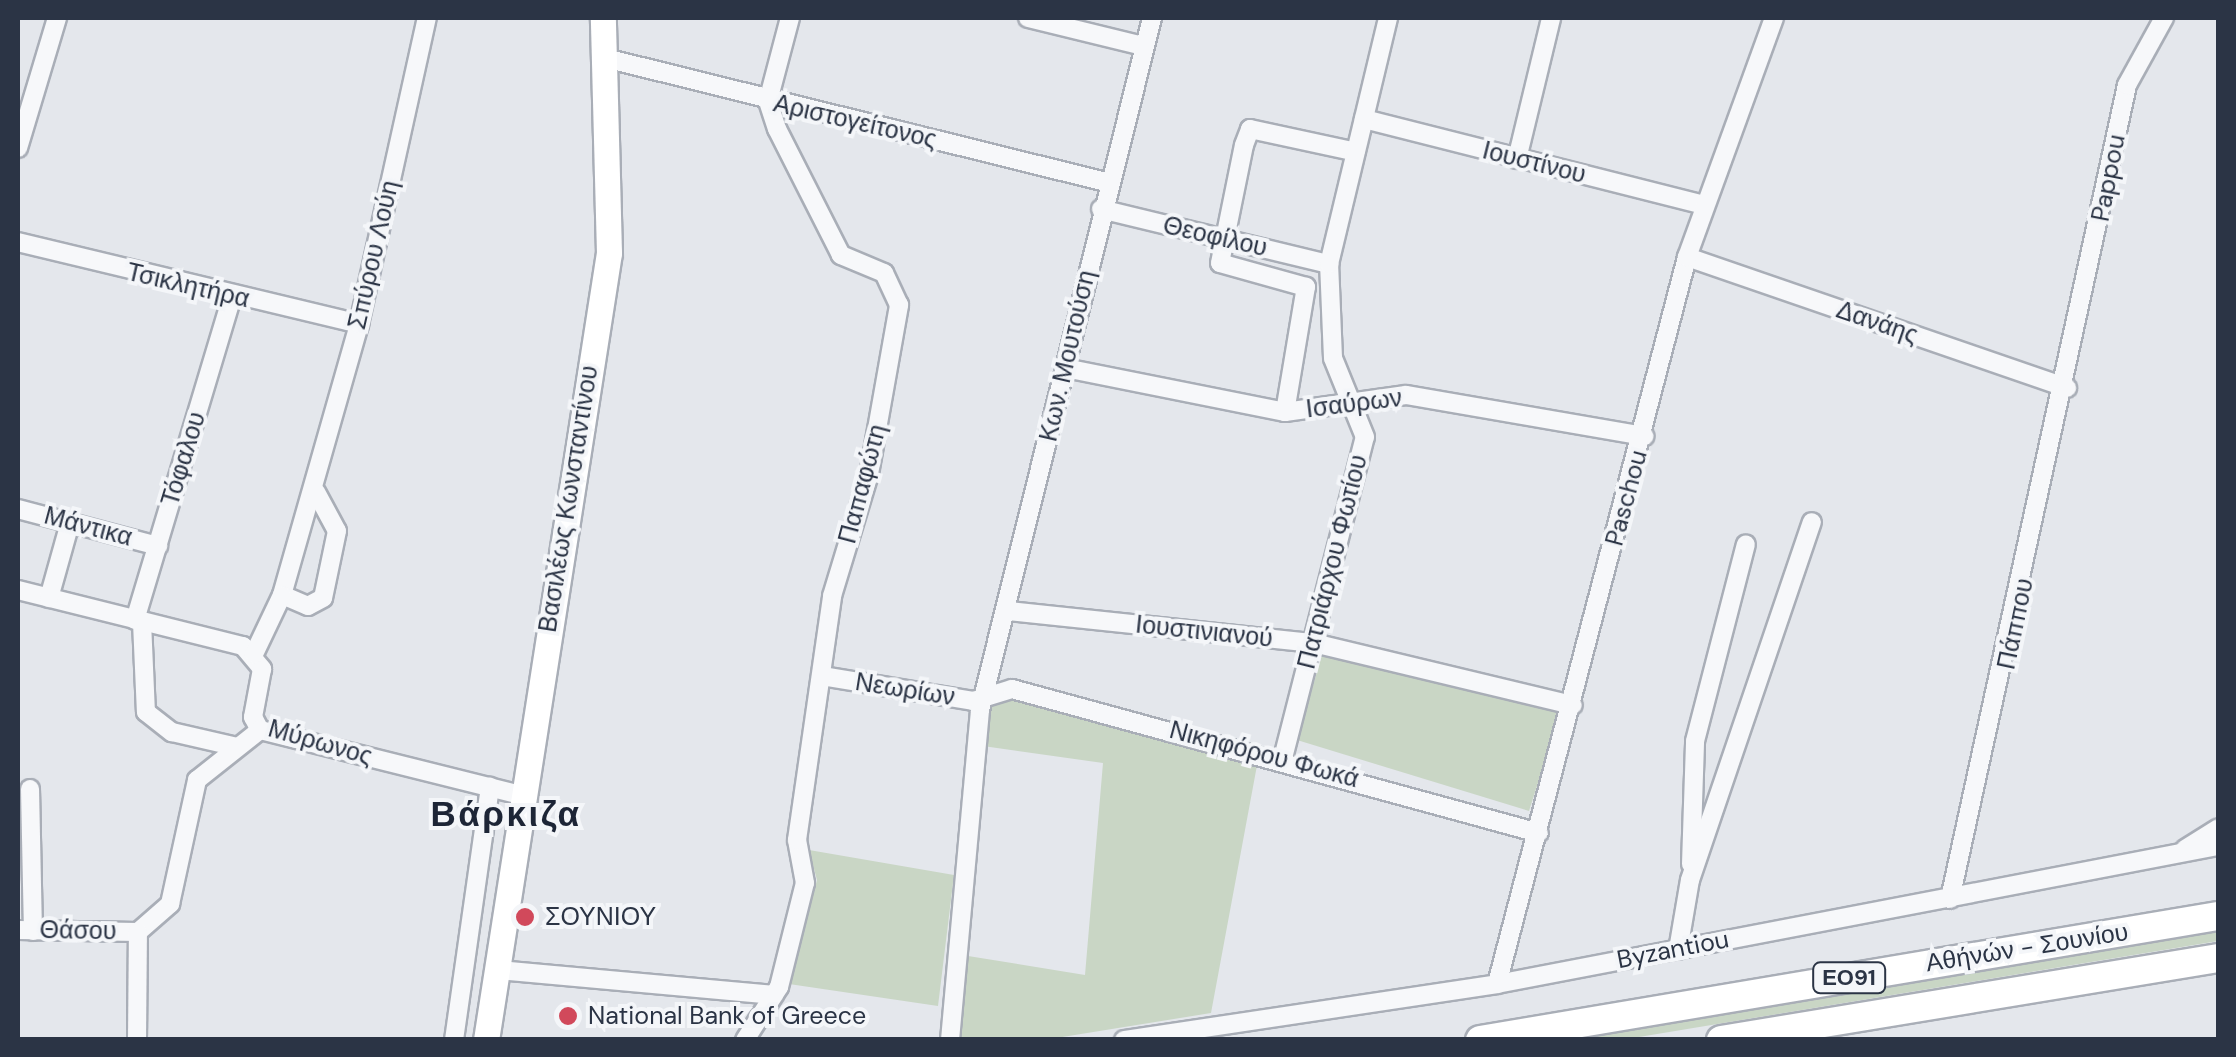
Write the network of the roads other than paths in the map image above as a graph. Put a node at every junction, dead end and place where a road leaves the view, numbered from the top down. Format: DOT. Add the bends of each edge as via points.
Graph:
graph roads {
  1 [pos="56,18"];
  2 [pos="427,18"];
  3 [pos="790,18"];
  4 [pos="1028,18"];
  5 [pos="1152,18"];
  6 [pos="1388,18"];
  7 [pos="1551,18"];
  8 [pos="1774,18"];
  9 [pos="2164,18"];
  10 [pos="599,19"];
  11 [pos="1144,46"];
  12 [pos="605,58"];
  13 [pos="768,101"];
  14 [pos="1364,119"];
  15 [pos="18,148"];
  16 [pos="1356,152"];
  17 [pos="1517,158"];
  18 [pos="1106,182"];
  19 [pos="1703,205"];
  20 [pos="1100,210"];
  21 [pos="1223,238"];
  22 [pos="18,242"];
  23 [pos="1686,257"];
  24 [pos="1329,264"];
  25 [pos="232,297"];
  26 [pos="359,324"];
  27 [pos="1066,368"];
  28 [pos="2067,388"];
  29 [pos="1352,406"];
  30 [pos="1285,412"];
  31 [pos="1644,436"];
  32 [pos="316,492"];
  33 [pos="18,509"];
  34 [pos="1812,522"];
  35 [pos="70,523"];
  36 [pos="1746,544"];
  37 [pos="158,546"];
  38 [pos="18,590"];
  39 [pos="282,596"];
  40 [pos="49,598"];
  41 [pos="1008,612"];
  42 [pos="138,621"];
  43 [pos="1314,643"];
  44 [pos="254,654"];
  45 [pos="822,676"];
  46 [pos="987,695"];
  47 [pos="1572,705"];
  48 [pos="260,730"];
  49 [pos="237,747"];
  50 [pos="1282,758"];
  51 [pos="490,788"];
  52 [pos="30,789"];
  53 [pos="520,795"];
  54 [pos="2218,828"];
  55 [pos="1539,833"];
  56 [pos="2218,846"];
  57 [pos="2179,854"];
  58 [pos="1690,880"];
  59 [pos="1950,899"];
  60 [pos="2218,916"];
  61 [pos="25,930"];
  62 [pos="138,932"];
  63 [pos="1678,950"];
  64 [pos="2218,958"];
  65 [pos="499,974"];
  66 [pos="1497,984"];
  67 [pos="774,995"];
  68 [pos="138,1040"];
  69 [pos="454,1040"];
  70 [pos="486,1040"];
  71 [pos="502,1040"];
  72 [pos="745,1040"];
  73 [pos="950,1040"];
  74 [pos="1124,1040"];
  75 [pos="1480,1040"];
  76 [pos="1721,1040"];
  1 -- 15 [label="street"];
  2 -- 26 [label="street, Σπύρου Λούη"];
  3 -- 13 [label="street"];
  4 -- 11 [label="street"];
  5 -- 11 [label="street, Κων. Μουτούση"];
  6 -- 14 [label="street, Πατριάρχου Φωτίου"];
  7 -- 17 [label="street"];
  8 -- 19 [label="street, Paschou"];
  9 -- 28 [label="street, Πάππου" via="2128,85"];
  10 -- 12 [label="main road, Βασιλέως Κωνσταντίνου"];
  11 -- 18 [label="street, Κων. Μουτούση"];
  12 -- 13 [label="street, Αριστογείτονος"];
  12 -- 53 [label="main road, Βασιλέως Κωνσταντίνου" via="609,253"];
  13 -- 18 [label="street, Αριστογείτονος"];
  13 -- 45 [label="street, Παπαφώτη" via="840,254 884,272 899,306 870,474 832,596"];
  14 -- 16 [label="street, Πατριάρχου Φωτίου"];
  14 -- 17 [label="street, Ιουστίνου"];
  16 -- 21 [label="street" via="1250,129"];
  16 -- 24 [label="street, Πατριάρχου Φωτίου"];
  17 -- 19 [label="street, Ιουστίνου"];
  18 -- 20 [label="street, Κων. Μουτούση"];
  19 -- 23 [label="street, Paschou"];
  20 -- 21 [label="street, Θεοφίλου"];
  20 -- 27 [label="street, Κων. Μουτούση"];
  21 -- 24 [label="street, Θεοφίλου"];
  21 -- 30 [label="street" via="1220,263 1306,288"];
  22 -- 25 [label="street, Τσικλητήρα"];
  23 -- 28 [label="street, Δανάης"];
  23 -- 31 [label="street, Paschou"];
  24 -- 29 [label="street, Πατριάρχου Φωτίου" via="1332,358"];
  25 -- 26 [label="street, Τσικλητήρα"];
  25 -- 37 [label="street, Τόφαλου"];
  26 -- 32 [label="street, Σπύρου Λούη"];
  27 -- 30 [label="street, Ισαύρων"];
  27 -- 41 [label="street, Κων. Μουτούση"];
  28 -- 59 [label="street, Πάππου"];
  29 -- 30 [label="street, Ισαύρων"];
  29 -- 31 [label="street, Ισαύρων" via="1406,394"];
  29 -- 43 [label="street, Πατριάρχου Φωτίου" via="1365,437"];
  31 -- 47 [label="street, Paschou"];
  32 -- 39 [label="street, Σπύρου Λούη"];
  32 -- 39 [label="street" via="337,532 323,598 308,606"];
  33 -- 35 [label="street, Μάντικα"];
  34 -- 58 [label="street"];
  35 -- 37 [label="street, Μάντικα"];
  35 -- 40 [label="street"];
  36 -- 58 [label="street" via="1695,741"];
  37 -- 42 [label="street, Τόφαλου"];
  38 -- 40 [label="street"];
  39 -- 44 [label="street, Σπύρου Λούη"];
  40 -- 42 [label="street"];
  41 -- 43 [label="street, Ιουστινιανού"];
  41 -- 46 [label="street, Κων. Μουτούση"];
  42 -- 44 [label="street"];
  42 -- 49 [label="street, Τόφαλου" via="146,712 172,732"];
  43 -- 47 [label="street, Ιουστινιανού"];
  43 -- 50 [label="street, Πατριάρχου Φωτίου"];
  44 -- 48 [label="street, Μύρωνος"];
  45 -- 46 [label="street, Νεωρίων" via="973,701"];
  45 -- 67 [label="street, Παπαφώτη" via="797,840 804,884"];
  46 -- 50 [label="street, Νικηφόρου Φωκά" via="1012,689"];
  46 -- 73 [label="street"];
  47 -- 55 [label="street, Paschou"];
  48 -- 49 [label="street"];
  48 -- 51 [label="street, Μύρωνος"];
  49 -- 62 [label="street" via="197,780 170,904"];
  50 -- 55 [label="street, Νικηφόρου Φωκά"];
  51 -- 53 [label="street, Μύρωνος"];
  51 -- 69 [label="street"];
  52 -- 61 [label="street"];
  53 -- 65 [label="main road, Βασιλέως Κωνσταντίνου"];
  54 -- 57 [label="street"];
  55 -- 66 [label="street, Paschou"];
  56 -- 57 [label="street, Byzantiou"];
  57 -- 59 [label="street, Byzantiou"];
  58 -- 63 [label="street"];
  59 -- 63 [label="street, Byzantiou"];
  60 -- 75 [label="main road, Αθήνών - Σουνίου / ΕΟ91"];
  61 -- 62 [label="street, Θάσου"];
  62 -- 68 [label="street"];
  63 -- 66 [label="street, Byzantiou"];
  64 -- 76 [label="main road, Αθήνών - Σουνίου / ΕΟ91"];
  65 -- 67 [label="street"];
  65 -- 70 [label="main road, Βασιλέως Κωνσταντίνου"];
  65 -- 71 [label="main road, Βασιλέως Κωνσταντίνου"];
  66 -- 74 [label="street, Byzantiou"];
  67 -- 72 [label="street, Παπαφώτη"];
}
